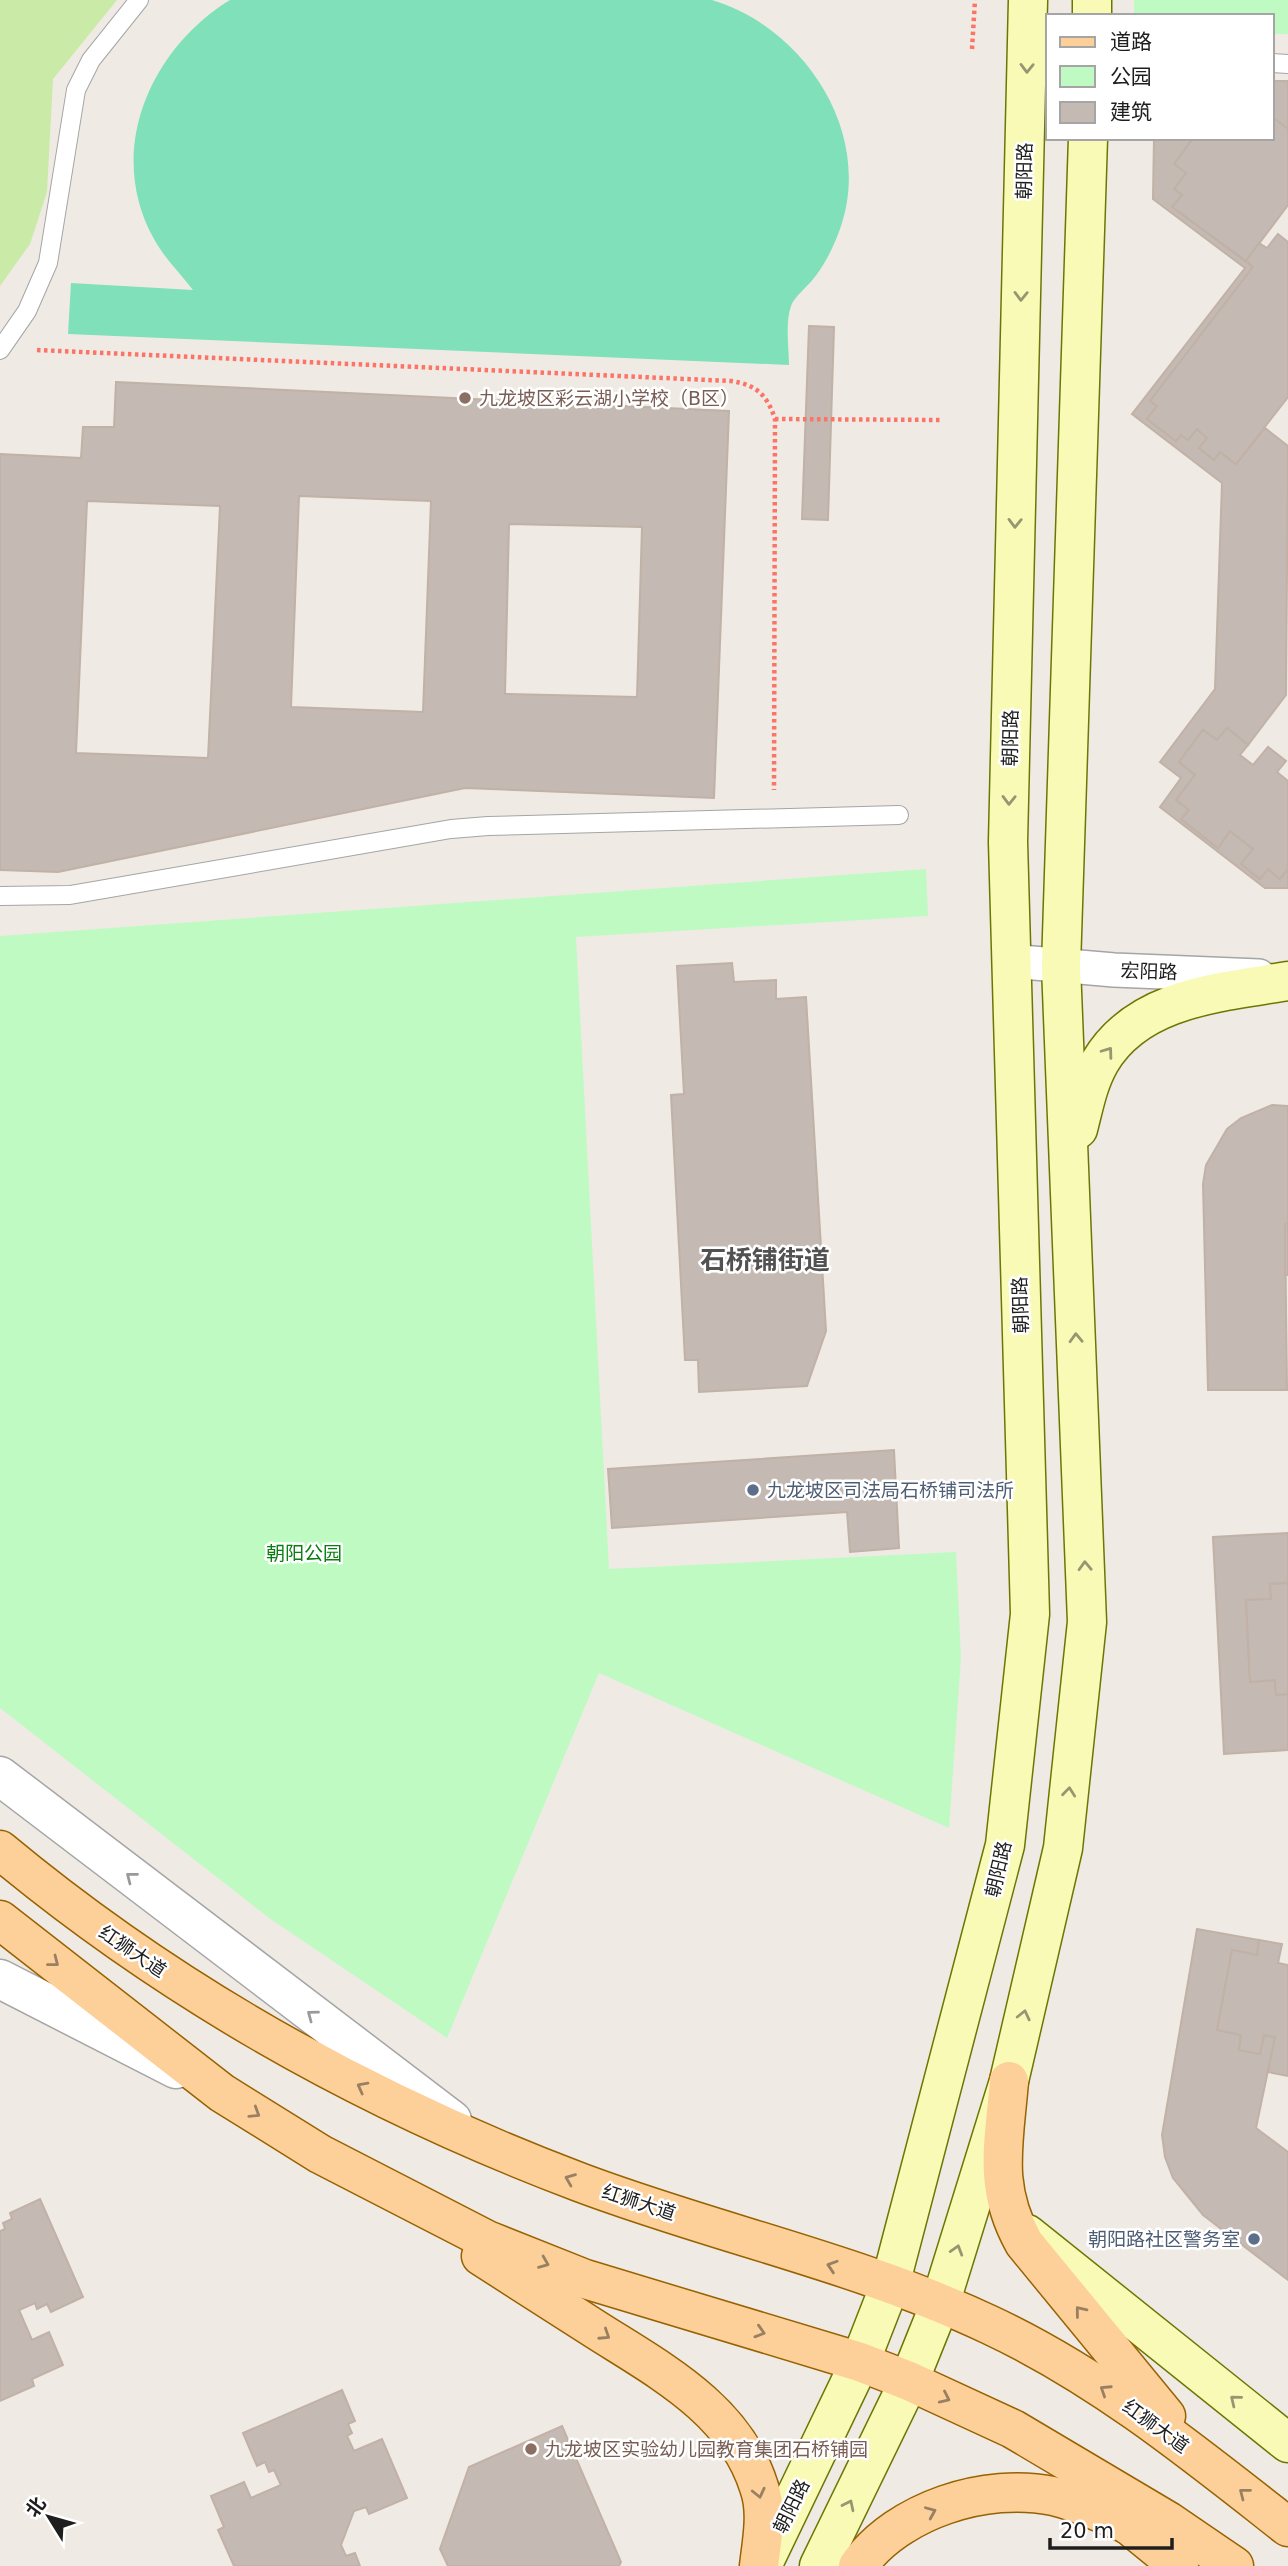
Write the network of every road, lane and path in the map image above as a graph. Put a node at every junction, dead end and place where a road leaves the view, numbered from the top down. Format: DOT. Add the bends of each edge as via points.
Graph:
graph roads {
  1 [pos="139,0"];
  2 [pos="975,0"];
  3 [pos="1028,0"];
  4 [pos="972,49"];
  5 [pos="1088,140"];
  6 [pos="1,349"];
  7 [pos="775,419"];
  8 [pos="943,420"];
  9 [pos="899,815"];
  10 [pos="774,819"];
  11 [pos="0,896"];
  12 [pos="1010,961"];
  13 [pos="1060,966"];
  14 [pos="1288,979"];
  15 [pos="1069,1161"];
  16 [pos="0,1776"];
  17 [pos="0,1850"];
  18 [pos="0,1920"];
  19 [pos="0,1979"];
  20 [pos="1009,2081"];
  21 [pos="222,2092"];
  22 [pos="484,2144"];
  23 [pos="320,2154"];
  24 [pos="1012,2221"];
  25 [pos="890,2286"];
  26 [pos="940,2304"];
  27 [pos="860,2362"];
  28 [pos="909,2381"];
  29 [pos="1013,2429"];
  30 [pos="1288,2443"];
  31 [pos="1200,2459"];
  32 [pos="1129,2525"];
  33 [pos="1288,2527"];
  34 [pos="761,2566"];
  35 [pos="819,2566"];
  36 [pos="858,2566"];
  37 [pos="1179,2566"];
  38 [pos="1234,2566"];
  1 -- 6 [label="lane" via="91,60 76,90 48,263 27,311"];
  2 -- 4 [label="path"];
  3 -- 12 [label="main road, 朝阳路, one-way" via="1008,842"];
  5 -- 13 [label="main road"];
  6 -- 7 [label="path" via="731,381 761,391"];
  7 -- 8 [label="path"];
  7 -- 10 [label="path"];
  9 -- 10 [label="lane"];
  10 -- 11 [label="lane" via="488,825 70,895"];
  12 -- 13 [label="street, 宏阳路"];
  12 -- 25 [label="main road, 朝阳路" via="1030,1614 1005,1845"];
  13 -- 14 [label="street, 宏阳路"];
  13 -- 15 [label="main road"];
  15 -- 14 [label="main road, one-way" via="1089,1086 1111,1045 1162,1009 1191,998"];
  20 -- 15 [label="main road, one-way" via="1063,1848 1087,1622"];
  22 -- 16 [label="street, one-way"];
  22 -- 17 [label="main road, 红狮大道, one-way" via="362,2087 200,1996 106,1934"];
  18 -- 21 [label="main road, one-way"];
  19 -- 21 [label="street"];
  20 -- 24 [label="main road" via="1001,2177"];
  26 -- 20 [label="main road, one-way"];
  21 -- 23 [label="main road, one-way"];
  25 -- 22 [label="main road, 红狮大道, one-way" via="581,2183"];
  23 -- 27 [label="main road, one-way" via="487,2240 585,2279"];
  23 -- 34 [label="main road, one-way" via="679,2382 715,2414 743,2451 760,2487 764,2521"];
  30 -- 24 [label="main road, one-way"];
  31 -- 24 [label="main road, one-way" via="1024,2243"];
  25 -- 26 [label="main road, 红狮大道"];
  25 -- 27 [label="main road, 朝阳路"];
  26 -- 28 [label="main road"];
  31 -- 26 [label="main road, 红狮大道, one-way" via="1108,2391 1050,2356"];
  27 -- 28 [label="main road"];
  27 -- 34 [label="main road, 朝阳路"];
  28 -- 29 [label="main road, one-way"];
  35 -- 28 [label="main road, one-way"];
  29 -- 32 [label="main road"];
  29 -- 38 [label="main road"];
  33 -- 31 [label="main road, 红狮大道, one-way"];
  36 -- 32 [label="main road, one-way" via="912,2520 983,2495 1023,2491 1055,2497"];
  32 -- 37 [label="main road"];
}
